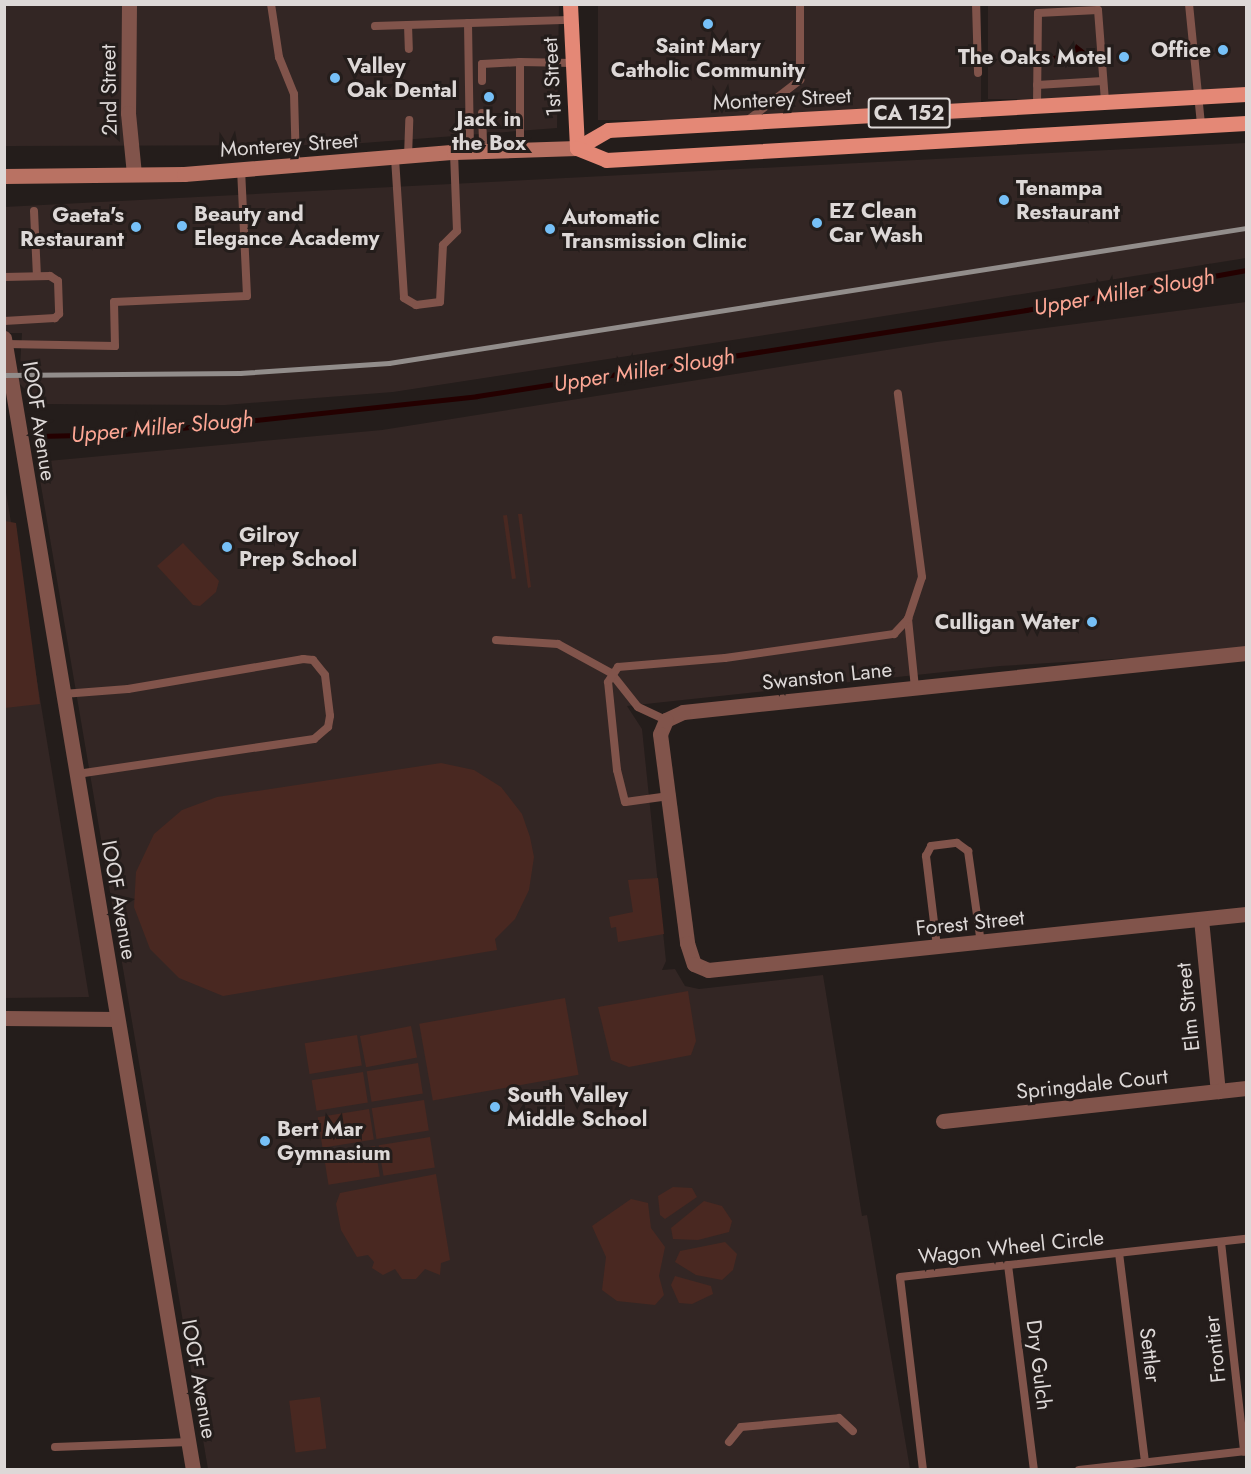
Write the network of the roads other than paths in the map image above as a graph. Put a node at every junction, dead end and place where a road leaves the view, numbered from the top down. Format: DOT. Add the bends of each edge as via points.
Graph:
graph roads {
  1 [pos="129,4"];
  2 [pos="272,4"];
  3 [pos="800,4"];
  4 [pos="976,4"];
  5 [pos="1189,4"];
  6 [pos="1069,8"];
  7 [pos="570,12"];
  8 [pos="468,23"];
  9 [pos="408,25"];
  10 [pos="375,26"];
  11 [pos="410,49"];
  12 [pos="520,62"];
  13 [pos="572,63"];
  14 [pos="978,73"];
  15 [pos="482,81"];
  16 [pos="1103,81"];
  17 [pos="1037,85"];
  18 [pos="1246,94"];
  19 [pos="1199,97"];
  20 [pos="1105,102"];
  21 [pos="1037,106"];
  22 [pos="482,113"];
  23 [pos="409,120"];
  24 [pos="745,122"];
  25 [pos="1246,123"];
  26 [pos="1200,125"];
  27 [pos="520,148"];
  28 [pos="577,148"];
  29 [pos="476,151"];
  30 [pos="454,152"];
  31 [pos="402,157"];
  32 [pos="296,165"];
  33 [pos="241,169"];
  34 [pos="134,174"];
  35 [pos="4,176"];
  36 [pos="34,211"];
  37 [pos="37,276"];
  38 [pos="4,277"];
  39 [pos="4,321"];
  40 [pos="5,341"];
  41 [pos="898,394"];
  42 [pos="908,619"];
  43 [pos="496,640"];
  44 [pos="1246,653"];
  45 [pos="611,673"];
  46 [pos="915,688"];
  47 [pos="63,694"];
  48 [pos="666,720"];
  49 [pos="76,774"];
  50 [pos="669,796"];
  51 [pos="1246,914"];
  52 [pos="1201,919"];
  53 [pos="981,943"];
  54 [pos="938,948"];
  55 [pos="4,1018"];
  56 [pos="117,1019"];
  57 [pos="1246,1088"];
  58 [pos="1218,1091"];
  59 [pos="943,1121"];
  60 [pos="1246,1239"];
  61 [pos="1221,1242"];
  62 [pos="1119,1253"];
  63 [pos="1008,1265"];
  64 [pos="853,1431"];
  65 [pos="189,1442"];
  66 [pos="729,1442"];
  67 [pos="55,1447"];
  68 [pos="1245,1451"];
  69 [pos="1145,1462"];
  70 [pos="193,1470"];
  71 [pos="923,1470"];
  72 [pos="1034,1470"];
  73 [pos="1079,1470"];
  1 -- 34 [label="street, 2nd Street" via="128,113"];
  2 -- 32 [label="lane" via="279,57 294,94"];
  3 -- 24 [label="lane" via="800,80"];
  4 -- 14 [label="lane"];
  5 -- 19 [label="lane"];
  6 -- 16 [label="lane" via="1098,10"];
  6 -- 17 [label="lane" via="1038,13"];
  7 -- 8 [label="lane"];
  7 -- 13 [label="main road, 1st Street"];
  8 -- 9 [label="lane"];
  8 -- 29 [label="lane"];
  9 -- 10 [label="lane"];
  9 -- 11 [label="lane"];
  12 -- 13 [label="lane"];
  12 -- 15 [label="lane" via="482,64"];
  12 -- 27 [label="lane"];
  13 -- 28 [label="main road, 1st Street"];
  16 -- 17 [label="lane"];
  16 -- 20 [label="lane"];
  17 -- 21 [label="lane"];
  18 -- 19 [label="main road, Monterey Street / CA 152"];
  19 -- 20 [label="main road, Monterey Street / CA 152"];
  19 -- 26 [label="lane"];
  20 -- 21 [label="main road, Monterey Street / CA 152"];
  21 -- 24 [label="main road, Monterey Street / CA 152"];
  22 -- 29 [label="lane"];
  23 -- 31 [label="lane"];
  24 -- 28 [label="main road, Monterey Street / CA 152" via="608,130"];
  25 -- 26 [label="main road, Monterey Street / CA 152"];
  26 -- 28 [label="main road, Monterey Street / CA 152" via="606,160"];
  27 -- 28 [label="main road, Monterey Street"];
  27 -- 29 [label="main road, Monterey Street"];
  29 -- 30 [label="main road, Monterey Street"];
  30 -- 31 [label="main road, Monterey Street"];
  30 -- 31 [label="lane" via="457,231 443,245 440,302 416,305 404,298"];
  31 -- 32 [label="main road, Monterey Street"];
  32 -- 33 [label="main road, Monterey Street"];
  33 -- 34 [label="main road, Monterey Street"];
  33 -- 40 [label="lane" via="247,296 114,302 115,346"];
  34 -- 35 [label="main road, Monterey Street"];
  36 -- 37 [label="lane"];
  37 -- 38 [label="lane"];
  37 -- 39 [label="lane" via="58,281 58,314 55,318"];
  40 -- 47 [label="street, IOOF Avenue"];
  41 -- 42 [label="lane" via="922,577"];
  42 -- 45 [label="lane" via="894,634 726,658 618,668"];
  42 -- 46 [label="lane"];
  43 -- 45 [label="lane" via="558,644"];
  44 -- 46 [label="street, Swanston Lane"];
  45 -- 48 [label="lane" via="638,707"];
  45 -- 50 [label="lane" via="611,716 625,802"];
  46 -- 48 [label="street, Swanston Lane" via="683,712"];
  47 -- 49 [label="street, IOOF Avenue"];
  47 -- 49 [label="lane" via="128,689 303,659 312,660 324,675 330,716 328,727 314,739"];
  48 -- 50 [label="street" via="660,734"];
  49 -- 56 [label="street, IOOF Avenue"];
  50 -- 54 [label="street, Forest Street" via="687,943 699,967 720,972"];
  51 -- 52 [label="street, Forest Street"];
  52 -- 53 [label="street, Forest Street"];
  52 -- 58 [label="street, Elm Street"];
  53 -- 54 [label="street, Forest Street"];
  53 -- 54 [label="lane" via="968,851 957,843 931,846 926,856"];
  55 -- 56 [label="street"];
  56 -- 65 [label="street, IOOF Avenue"];
  57 -- 58 [label="street, Springdale Court"];
  58 -- 59 [label="street, Springdale Court"];
  60 -- 61 [label="lane, Wagon Wheel Circle"];
  61 -- 62 [label="lane, Wagon Wheel Circle"];
  61 -- 68 [label="lane, Frontier"];
  62 -- 63 [label="lane, Wagon Wheel Circle"];
  62 -- 69 [label="lane, Settler"];
  63 -- 71 [label="lane, Wagon Wheel Circle" via="900,1277"];
  63 -- 72 [label="lane, Dry Gulch"];
  64 -- 66 [label="lane" via="839,1418 741,1427"];
  65 -- 67 [label="lane"];
  65 -- 70 [label="street, IOOF Avenue"];
  68 -- 69 [label="lane"];
  69 -- 73 [label="lane"];
}
